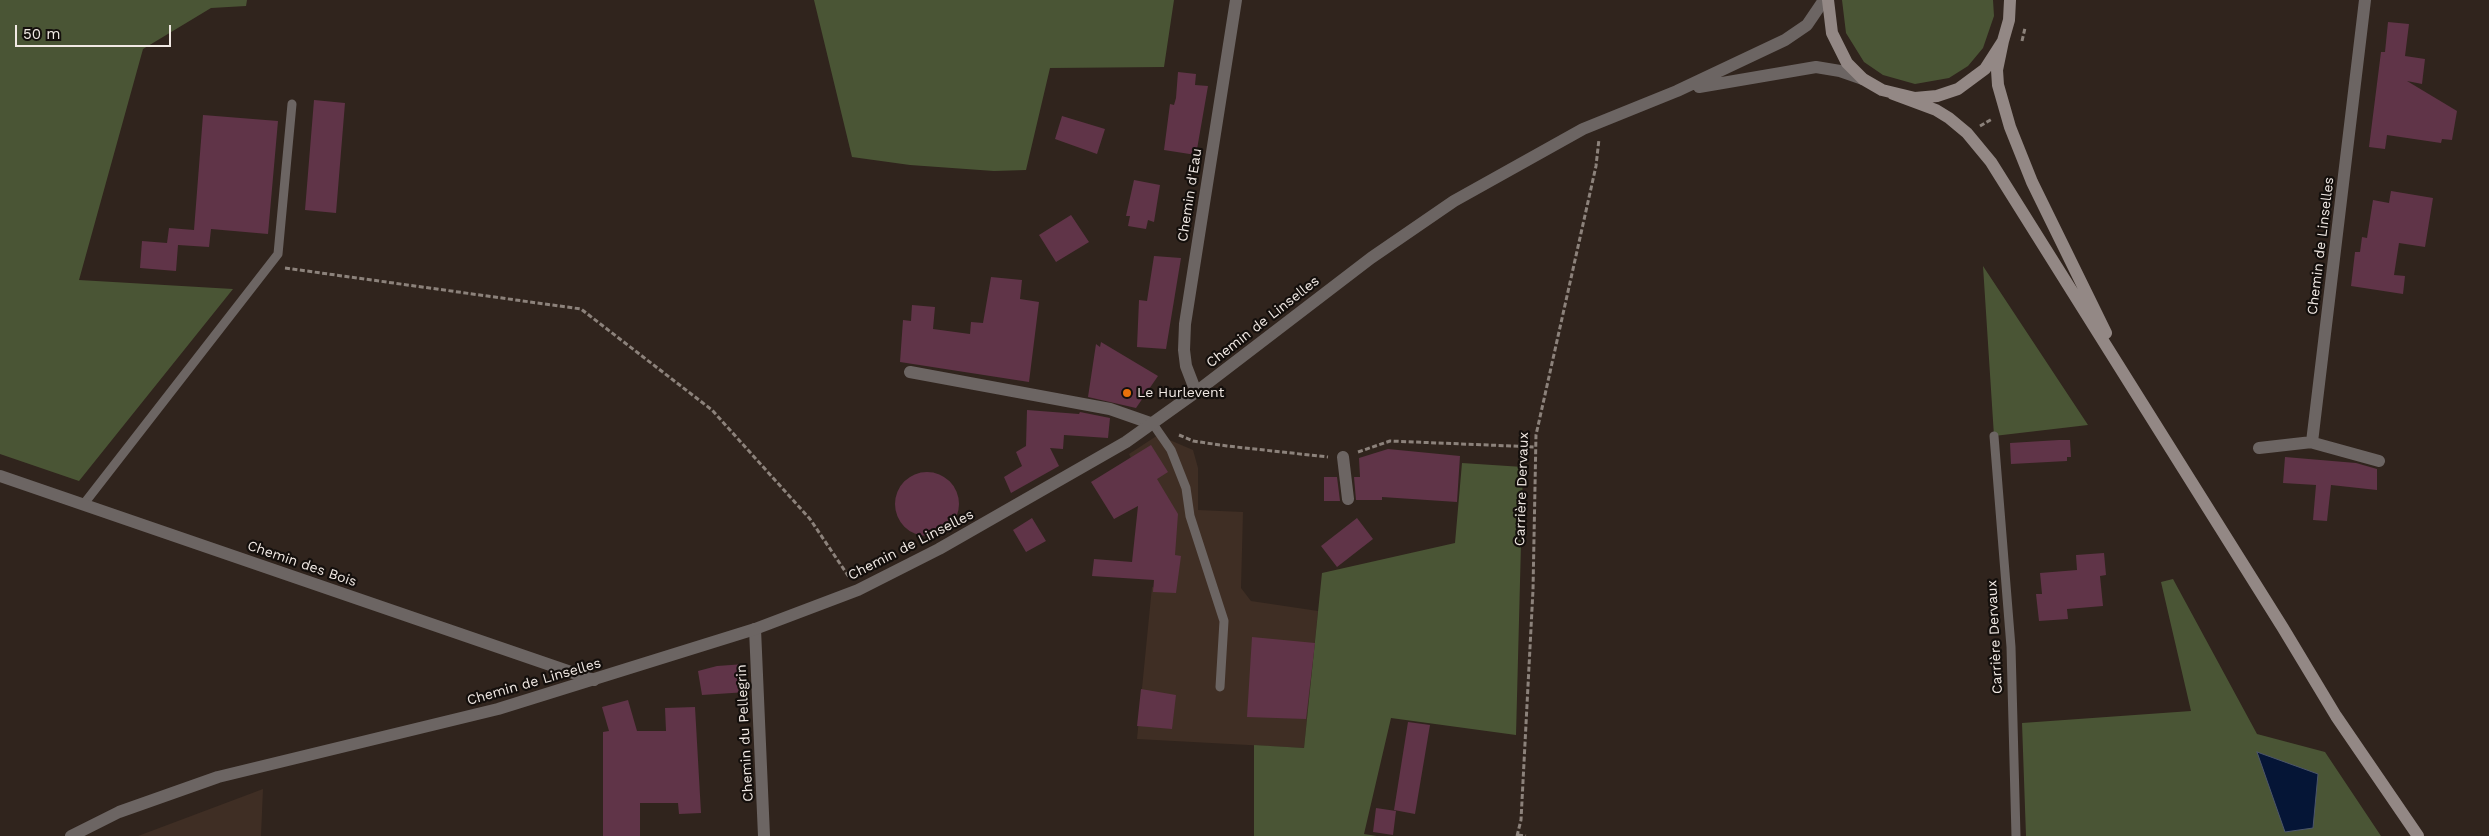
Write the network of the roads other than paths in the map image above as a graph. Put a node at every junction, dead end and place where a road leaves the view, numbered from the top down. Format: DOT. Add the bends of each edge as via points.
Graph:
graph roads {
  1 [pos="1236,0"];
  2 [pos="1824,0"];
  3 [pos="1828,0"];
  4 [pos="2010,0"];
  5 [pos="2365,0"];
  6 [pos="2003,41"];
  7 [pos="1863,79"];
  8 [pos="1677,91"];
  9 [pos="1893,94"];
  10 [pos="292,104"];
  11 [pos="910,372"];
  12 [pos="2128,378"];
  13 [pos="1196,392"];
  14 [pos="1153,424"];
  15 [pos="1994,436"];
  16 [pos="2310,442"];
  17 [pos="2259,448"];
  18 [pos="1343,457"];
  19 [pos="2379,461"];
  20 [pos="0,476"];
  21 [pos="1348,499"];
  22 [pos="83,505"];
  23 [pos="755,629"];
  24 [pos="594,680"];
  25 [pos="1220,687"];
  26 [pos="71,836"];
  27 [pos="764,836"];
  28 [pos="2016,836"];
  29 [pos="2418,836"];
  1 -- 13 [label="street, Chemin d'Eau" via="1185,324 1186,366"];
  2 -- 8 [label="street" via="1816,15 1797,33"];
  3 -- 7 [label="main road" via="1829,24 1835,44"];
  4 -- 6 [label="main road"];
  5 -- 16 [label="street, Chemin de Linselles" via="2327,328"];
  6 -- 9 [label="main road" via="1985,69 1958,89 1926,97"];
  6 -- 12 [label="main road" via="1997,70 1998,85 2010,127 2032,182"];
  7 -- 8 [label="street" via="1816,67"];
  7 -- 9 [label="main road"];
  8 -- 13 [label="street, Chemin de Linselles" via="1600,121 1478,186 1419,224"];
  9 -- 12 [label="main road" via="1936,110 1978,145"];
  10 -- 22 [label="lane" via="278,254"];
  11 -- 14 [label="street" via="1110,409"];
  12 -- 29 [label="main road" via="2336,716"];
  13 -- 14 [label="street, Chemin de Linselles"];
  14 -- 23 [label="street, Chemin de Linselles" via="985,524 858,590"];
  14 -- 25 [label="lane" via="1171,450 1186,488 1190,516 1224,621"];
  15 -- 28 [label="lane, Carrière Dervaux" via="2011,647"];
  16 -- 17 [label="street"];
  16 -- 19 [label="street"];
  18 -- 21 [label="street"];
  20 -- 22 [label="street, Chemin des Bois"];
  22 -- 24 [label="street, Chemin des Bois"];
  23 -- 24 [label="street, Chemin de Linselles"];
  23 -- 27 [label="street, Chemin du Pellegrin"];
  24 -- 26 [label="street, Chemin de Linselles" via="456,720 218,777 118,812"];
}
